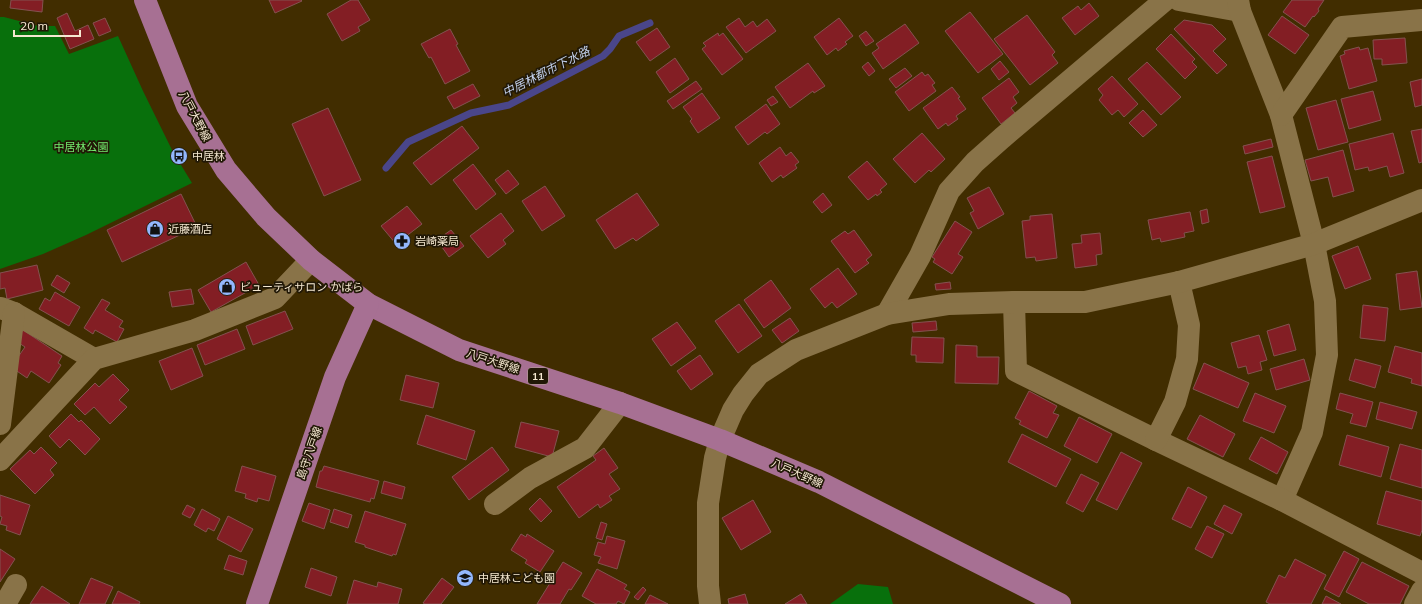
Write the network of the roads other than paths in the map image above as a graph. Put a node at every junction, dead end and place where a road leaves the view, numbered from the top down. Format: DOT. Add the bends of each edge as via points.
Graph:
graph roads {
  1 [pos="145,0"];
  2 [pos="1165,0"];
  3 [pos="1179,0"];
  4 [pos="1239,5"];
  5 [pos="1422,20"];
  6 [pos="1282,115"];
  7 [pos="1422,200"];
  8 [pos="1314,244"];
  9 [pos="311,260"];
  10 [pos="1179,282"];
  11 [pos="1014,302"];
  12 [pos="368,304"];
  13 [pos="7,311"];
  14 [pos="887,314"];
  15 [pos="94,359"];
  16 [pos="620,403"];
  17 [pos="0,424"];
  18 [pos="720,440"];
  19 [pos="1156,440"];
  20 [pos="0,460"];
  21 [pos="1282,500"];
  22 [pos="495,504"];
  23 [pos="1422,573"];
  24 [pos="16,585"];
  25 [pos="1422,591"];
  26 [pos="5,604"];
  27 [pos="257,604"];
  28 [pos="710,604"];
  29 [pos="1060,604"];
  30 [pos="1415,604"];
  1 -- 9 [label="main road, 八戸大野線 / 11" via="187,106 226,170 266,217"];
  2 -- 14 [label="street" via="975,162 949,190 920,256"];
  3 -- 4 [label="street"];
  4 -- 6 [label="street"];
  5 -- 6 [label="street" via="1342,27"];
  6 -- 8 [label="street"];
  7 -- 8 [label="street"];
  8 -- 10 [label="street"];
  8 -- 21 [label="street" via="1325,301 1327,355 1312,432"];
  9 -- 12 [label="main road, 八戸大野線 / 11"];
  9 -- 15 [label="street" via="275,298 195,330"];
  10 -- 11 [label="street" via="1085,302"];
  10 -- 19 [label="street" via="1189,325 1187,359 1175,402"];
  11 -- 14 [label="street" via="949,304"];
  11 -- 19 [label="street" via="1016,370"];
  12 -- 16 [label="main road, 八戸大野線 / 11" via="459,350"];
  12 -- 27 [label="main road, 島守八戸線" via="335,378"];
  13 -- 15 [label="street"];
  13 -- 17 [label="street"];
  14 -- 18 [label="street" via="796,350 759,374 733,410"];
  15 -- 20 [label="street"];
  16 -- 18 [label="main road, 八戸大野線 / 11"];
  16 -- 22 [label="street" via="584,448 530,478"];
  18 -- 28 [label="street" via="708,503"];
  18 -- 29 [label="main road, 八戸大野線 / 11" via="819,482"];
  19 -- 21 [label="street"];
  21 -- 23 [label="street"];
  24 -- 26 [label="street"];
  25 -- 30 [label="street"];
}
